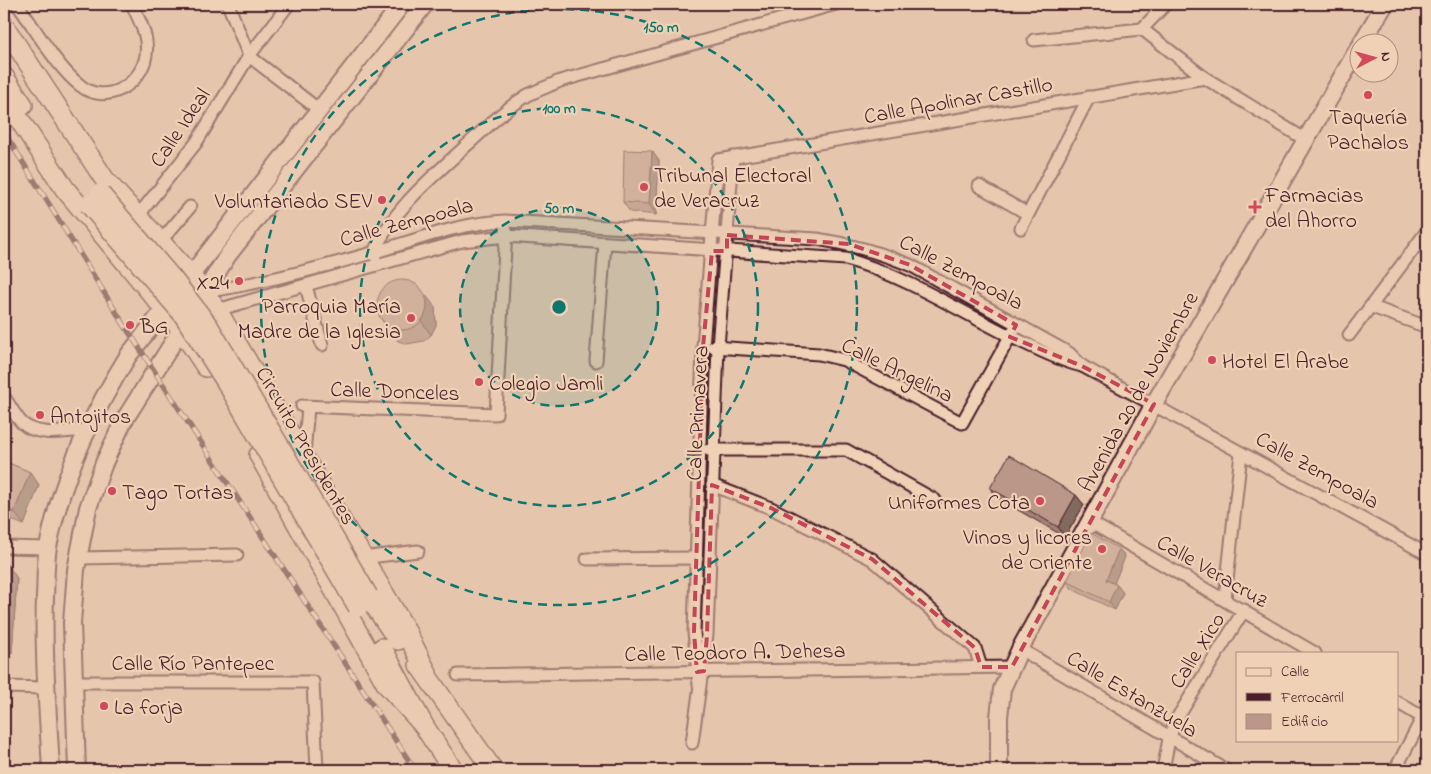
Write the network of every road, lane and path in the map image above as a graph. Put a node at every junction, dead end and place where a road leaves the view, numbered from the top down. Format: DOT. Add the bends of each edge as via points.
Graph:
graph roads {
  1 [pos="17,4"];
  2 [pos="132,4"];
  3 [pos="228,4"];
  4 [pos="289,4"];
  5 [pos="402,4"];
  6 [pos="425,4"];
  7 [pos="836,4"];
  8 [pos="1166,4"];
  9 [pos="1385,4"];
  10 [pos="4,26"];
  11 [pos="1142,29"];
  12 [pos="1368,32"];
  13 [pos="1034,40"];
  14 [pos="4,50"];
  15 [pos="249,56"];
  16 [pos="1348,66"];
  17 [pos="4,77"];
  18 [pos="1205,78"];
  19 [pos="4,96"];
  20 [pos="1089,97"];
  21 [pos="318,109"];
  22 [pos="1306,140"];
  23 [pos="733,157"];
  24 [pos="718,160"];
  25 [pos="979,186"];
  26 [pos="95,199"];
  27 [pos="190,207"];
  28 [pos="245,207"];
  29 [pos="1028,214"];
  30 [pos="137,217"];
  31 [pos="258,217"];
  32 [pos="505,220"];
  33 [pos="1020,228"];
  34 [pos="712,234"];
  35 [pos="728,235"];
  36 [pos="506,236"];
  37 [pos="1425,237"];
  38 [pos="605,244"];
  39 [pos="163,245"];
  40 [pos="712,250"];
  41 [pos="727,251"];
  42 [pos="374,252"];
  43 [pos="378,266"];
  44 [pos="136,273"];
  45 [pos="191,276"];
  46 [pos="306,286"];
  47 [pos="204,292"];
  48 [pos="1372,307"];
  49 [pos="165,310"];
  50 [pos="217,310"];
  51 [pos="1016,325"];
  52 [pos="1427,327"];
  53 [pos="181,329"];
  54 [pos="1349,335"];
  55 [pos="1010,336"];
  56 [pos="322,345"];
  57 [pos="703,347"];
  58 [pos="718,347"];
  59 [pos="596,360"];
  60 [pos="1082,366"];
  61 [pos="267,396"];
  62 [pos="4,397"];
  63 [pos="1154,404"];
  64 [pos="236,415"];
  65 [pos="87,430"];
  66 [pos="715,450"];
  67 [pos="700,451"];
  68 [pos="1241,453"];
  69 [pos="303,459"];
  70 [pos="712,485"];
  71 [pos="935,500"];
  72 [pos="1090,522"];
  73 [pos="4,547"];
  74 [pos="48,548"];
  75 [pos="418,551"];
  76 [pos="1427,554"];
  77 [pos="237,555"];
  78 [pos="78,558"];
  79 [pos="362,558"];
  80 [pos="697,558"];
  81 [pos="587,559"];
  82 [pos="1225,599"];
  83 [pos="363,602"];
  84 [pos="1244,610"];
  85 [pos="1020,649"];
  86 [pos="1313,652"];
  87 [pos="1012,667"];
  88 [pos="981,668"];
  89 [pos="700,671"];
  90 [pos="426,673"];
  91 [pos="458,675"];
  92 [pos="74,682"];
  93 [pos="4,688"];
  94 [pos="47,688"];
  95 [pos="1398,702"];
  96 [pos="1426,715"];
  97 [pos="424,726"];
  98 [pos="1169,739"];
  99 [pos="692,743"];
  100 [pos="51,770"];
  101 [pos="77,770"];
  102 [pos="317,770"];
  103 [pos="453,770"];
  104 [pos="493,770"];
  105 [pos="998,770"];
  106 [pos="1163,770"];
  107 [pos="1226,770"];
  108 [pos="1395,770"];
  1 -- 2 [label="street" via="66,72 96,94 114,93 141,72 147,54 145,32"];
  3 -- 15 [label="street"];
  4 -- 15 [label="street, Calle Ideal"];
  5 -- 21 [label="main road"];
  6 -- 31 [label="main road"];
  7 -- 42 [label="street" via="560,81 528,95 502,113 426,183 391,220"];
  8 -- 11 [label="street"];
  9 -- 12 [label="main road"];
  10 -- 30 [label="main road" via="105,180"];
  11 -- 13 [label="street"];
  11 -- 18 [label="street"];
  14 -- 26 [label="main road, Circuito Presidentes"];
  15 -- 21 [label="street"];
  15 -- 30 [label="street, Calle Ideal" via="196,143"];
  16 -- 22 [label="main road, Avenida 20 de Noviembre"];
  17 -- 26 [label="main road, Circuito Presidentes"];
  18 -- 20 [label="street, Calle Apolinar Castillo"];
  18 -- 22 [label="street"];
  19 -- 44 [label="main road" via="81,210"];
  20 -- 23 [label="street, Calle Apolinar Castillo"];
  20 -- 29 [label="street"];
  21 -- 28 [label="main road"];
  22 -- 63 [label="main road, Avenida 20 de Noviembre"];
  23 -- 24 [label="street, Calle Apolinar Castillo"];
  23 -- 35 [label="street, Calle Primavera"];
  24 -- 34 [label="street, Calle Primavera"];
  25 -- 29 [label="street"];
  26 -- 83 [label="main road, Circuito Presidentes, bridge" via="198,337"];
  27 -- 39 [label="street"];
  28 -- 31 [label="main road"];
  28 -- 45 [label="main road"];
  29 -- 33 [label="street"];
  30 -- 39 [label="main road"];
  31 -- 47 [label="main road"];
  32 -- 34 [label="street, Calle Zempoala"];
  32 -- 36 [label="street, Calle Donceles"];
  32 -- 42 [label="street, Calle Zempoala" via="460,226"];
  34 -- 35 [label="street, Calle Zempoala"];
  34 -- 40 [label="street, Calle Primavera"];
  35 -- 41 [label="street, Calle Primavera"];
  35 -- 51 [label="street, Calle Zempoala" via="817,239 884,254 910,265"];
  36 -- 38 [label="street, Calle Zempoala"];
  36 -- 43 [label="street, Calle Zempoala" via="462,241"];
  36 -- 69 [label="street, Calle Donceles" via="496,414 305,406"];
  37 -- 48 [label="street"];
  38 -- 40 [label="street, Calle Zempoala"];
  38 -- 59 [label="street"];
  39 -- 44 [label="main road" via="160,261 149,270"];
  39 -- 45 [label="main road"];
  40 -- 41 [label="street, Calle Zempoala"];
  40 -- 57 [label="street, Calle Primavera"];
  41 -- 55 [label="street, Calle Zempoala" via="846,259 876,268"];
  41 -- 58 [label="street, Calle Primavera"];
  42 -- 43 [label="street"];
  42 -- 47 [label="street, Calle Zempoala" via="296,274"];
  43 -- 46 [label="street, Calle Zempoala"];
  44 -- 49 [label="main road"];
  45 -- 47 [label="main road"];
  45 -- 49 [label="main road"];
  46 -- 50 [label="street, Calle Zempoala"];
  46 -- 56 [label="street"];
  47 -- 49 [label="main road, Calle Zempoala"];
  47 -- 50 [label="main road"];
  47 -- 53 [label="main road"];
  48 -- 52 [label="street"];
  48 -- 54 [label="street"];
  49 -- 53 [label="main road"];
  49 -- 65 [label="main road" via="128,356 105,392"];
  50 -- 53 [label="main road, Calle Zempoala"];
  50 -- 61 [label="main road"];
  51 -- 55 [label="street, Calle Angelina"];
  51 -- 60 [label="street, Calle Zempoala" via="1069,353"];
  53 -- 64 [label="main road"];
  53 -- 78 [label="main road" via="123,422 104,463 88,508"];
  55 -- 58 [label="street, Calle Angelina" via="962,424 844,360 819,354"];
  55 -- 60 [label="street, Calle Zempoala" via="1064,362"];
  57 -- 58 [label="street, Calle Angelina"];
  57 -- 67 [label="street, Calle Primavera"];
  58 -- 66 [label="street, Calle Primavera"];
  60 -- 63 [label="street, Calle Zempoala"];
  61 -- 64 [label="main road" via="255,392 242,397"];
  61 -- 69 [label="main road"];
  62 -- 65 [label="street" via="22,423 32,429 43,432"];
  63 -- 68 [label="street, Calle Zempoala"];
  63 -- 72 [label="main road, Avenida 20 de Noviembre"];
  64 -- 97 [label="main road" via="388,684"];
  65 -- 74 [label="main road" via="68,478"];
  66 -- 67 [label="street"];
  66 -- 70 [label="street, Calle Primavera"];
  66 -- 71 [label="street" via="846,450"];
  67 -- 80 [label="street, Calle Primavera"];
  68 -- 76 [label="street, Calle Zempoala"];
  68 -- 82 [label="street, Calle Xico"];
  69 -- 79 [label="main road"];
  70 -- 88 [label="street" via="771,508 872,559 975,648"];
  70 -- 89 [label="street, Calle Primavera" via="708,635"];
  72 -- 82 [label="street, Calle Veracruz"];
  72 -- 85 [label="main road, Avenida 20 de Noviembre"];
  73 -- 74 [label="street"];
  74 -- 94 [label="main road" via="44,624"];
  75 -- 79 [label="street"];
  77 -- 78 [label="street"];
  78 -- 92 [label="main road" via="72,623"];
  79 -- 90 [label="main road" via="405,629"];
  80 -- 81 [label="street"];
  80 -- 89 [label="street, Calle Primavera" via="694,632"];
  82 -- 84 [label="street, Calle Veracruz"];
  83 -- 90 [label="main road, Circuito Presidentes"];
  83 -- 97 [label="main road, Circuito Presidentes"];
  84 -- 86 [label="street, Calle Veracruz"];
  84 -- 98 [label="street, Calle Xico" via="1176,720"];
  85 -- 87 [label="main road, Avenida 20 de Noviembre"];
  85 -- 98 [label="street, Calle Estanzuela"];
  87 -- 88 [label="street, Calle Teodoro A. Dehesa"];
  87 -- 105 [label="main road, Avenida 20 de Noviembre" via="1002,689"];
  88 -- 89 [label="street, Calle Teodoro A. Dehesa"];
  89 -- 91 [label="street, Calle Teodoro A. Dehesa"];
  89 -- 99 [label="street"];
  90 -- 104 [label="main road, Circuito Presidentes"];
  92 -- 101 [label="main road"];
  92 -- 102 [label="street, Calle Río Pantepec" via="313,682"];
  93 -- 94 [label="street"];
  94 -- 100 [label="main road"];
  95 -- 96 [label="street"];
  96 -- 108 [label="street"];
  97 -- 103 [label="main road, Circuito Presidentes"];
  98 -- 106 [label="street, Calle Xico"];
  98 -- 107 [label="street, Calle Estanzuela"];
}
